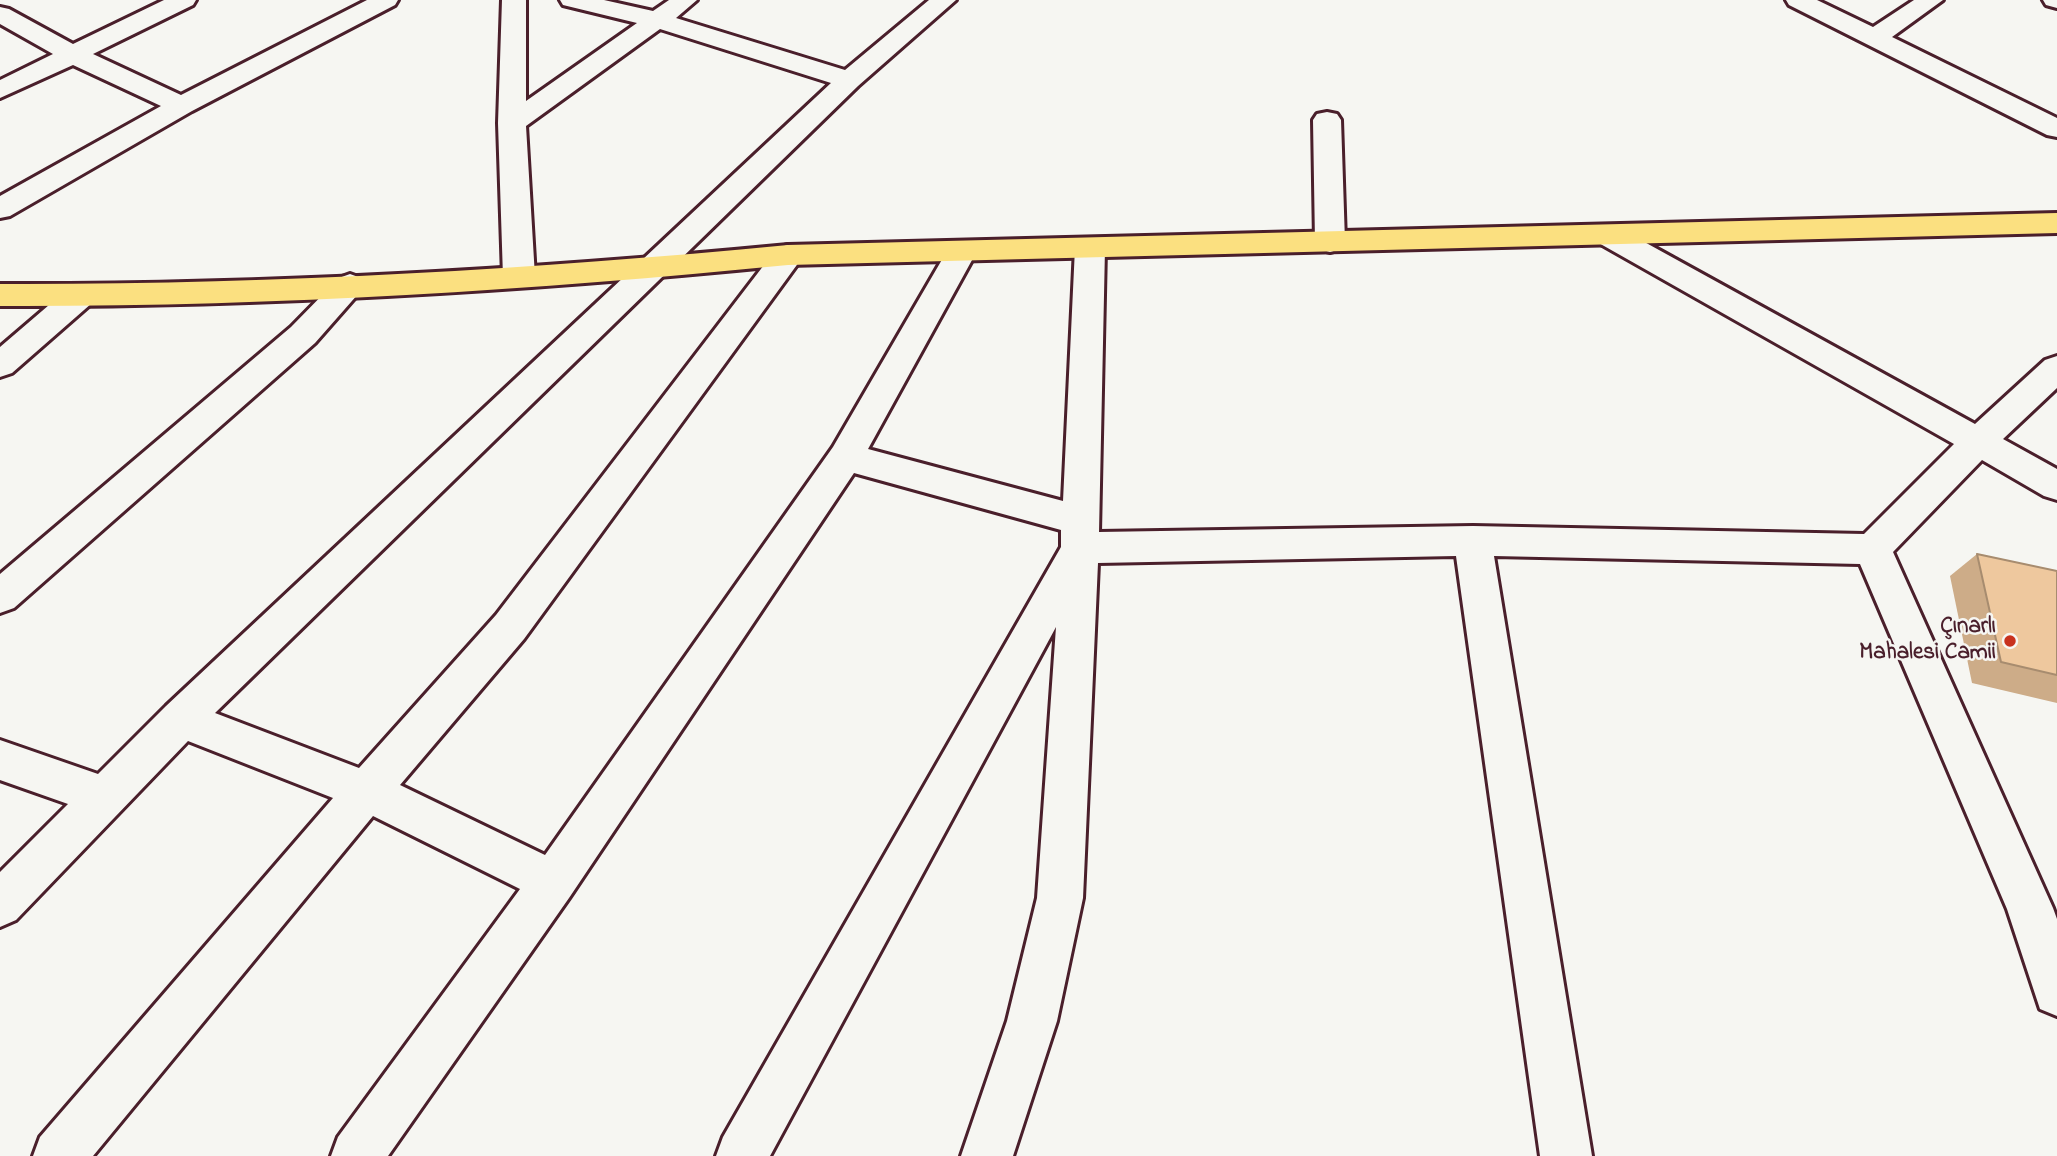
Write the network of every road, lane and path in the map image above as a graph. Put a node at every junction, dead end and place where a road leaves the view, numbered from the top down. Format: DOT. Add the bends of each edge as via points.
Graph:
graph roads {
  1 [pos="184,0"];
  2 [pos="386,0"];
  3 [pos="514,0"];
  4 [pos="572,0"];
  5 [pos="685,0"];
  6 [pos="944,0"];
  7 [pos="1798,0"];
  8 [pos="1931,0"];
  9 [pos="0,14"];
  10 [pos="657,20"];
  11 [pos="1874,38"];
  12 [pos="74,55"];
  13 [pos="849,80"];
  14 [pos="0,90"];
  15 [pos="183,105"];
  16 [pos="2057,110"];
  17 [pos="2025,113"];
  18 [pos="1327,120"];
  19 [pos="512,123"];
  20 [pos="2057,129"];
  21 [pos="0,209"];
  22 [pos="2057,223"];
  23 [pos="1608,235"];
  24 [pos="1330,242"];
  25 [pos="1090,248"];
  26 [pos="962,251"];
  27 [pos="788,255"];
  28 [pos="651,269"];
  29 [pos="519,277"];
  30 [pos="350,285"];
  31 [pos="0,295"];
  32 [pos="81,295"];
  33 [pos="0,365"];
  34 [pos="2057,368"];
  35 [pos="1978,442"];
  36 [pos="846,457"];
  37 [pos="2057,486"];
  38 [pos="1080,534"];
  39 [pos="1473,541"];
  40 [pos="1873,550"];
  41 [pos="0,597"];
  42 [pos="181,719"];
  43 [pos="0,760"];
  44 [pos="367,791"];
  45 [pos="105,797"];
  46 [pos="553,882"];
  47 [pos="0,904"];
  48 [pos="2043,914"];
  49 [pos="2057,992"];
  50 [pos="59,1156"];
  51 [pos="357,1156"];
  52 [pos="742,1156"];
  53 [pos="987,1156"];
  54 [pos="1566,1156"];
  1 -- 12 [label="street"];
  2 -- 15 [label="street"];
  3 -- 19 [label="street"];
  4 -- 10 [label="street"];
  5 -- 10 [label="street"];
  6 -- 13 [label="street"];
  7 -- 11 [label="street"];
  8 -- 11 [label="street"];
  9 -- 12 [label="street"];
  10 -- 13 [label="street"];
  10 -- 19 [label="street"];
  11 -- 17 [label="street"];
  12 -- 14 [label="street"];
  12 -- 15 [label="street"];
  13 -- 28 [label="street"];
  15 -- 21 [label="street"];
  16 -- 17 [label="street"];
  17 -- 20 [label="street"];
  18 -- 24 [label="street"];
  19 -- 29 [label="street"];
  22 -- 23 [label="main road"];
  23 -- 24 [label="main road"];
  23 -- 35 [label="street"];
  24 -- 25 [label="main road"];
  25 -- 26 [label="main road"];
  25 -- 38 [label="street"];
  26 -- 27 [label="main road"];
  26 -- 36 [label="street"];
  27 -- 28 [label="main road"];
  27 -- 44 [label="street" via="510,627"];
  28 -- 29 [label="main road"];
  28 -- 42 [label="street"];
  29 -- 30 [label="main road"];
  30 -- 32 [label="main road"];
  30 -- 41 [label="street" via="303,335"];
  31 -- 32 [label="main road"];
  32 -- 33 [label="street"];
  34 -- 35 [label="street"];
  35 -- 37 [label="street"];
  35 -- 40 [label="street"];
  36 -- 38 [label="street"];
  36 -- 46 [label="street"];
  38 -- 39 [label="street"];
  38 -- 52 [label="street"];
  38 -- 53 [label="street" via="1060,898 1032,1021"];
  39 -- 40 [label="street"];
  39 -- 54 [label="street"];
  40 -- 48 [label="street"];
  42 -- 44 [label="street"];
  42 -- 45 [label="street"];
  43 -- 45 [label="street"];
  44 -- 46 [label="street"];
  44 -- 50 [label="street"];
  45 -- 47 [label="street"];
  46 -- 51 [label="street"];
  48 -- 49 [label="street"];
}
